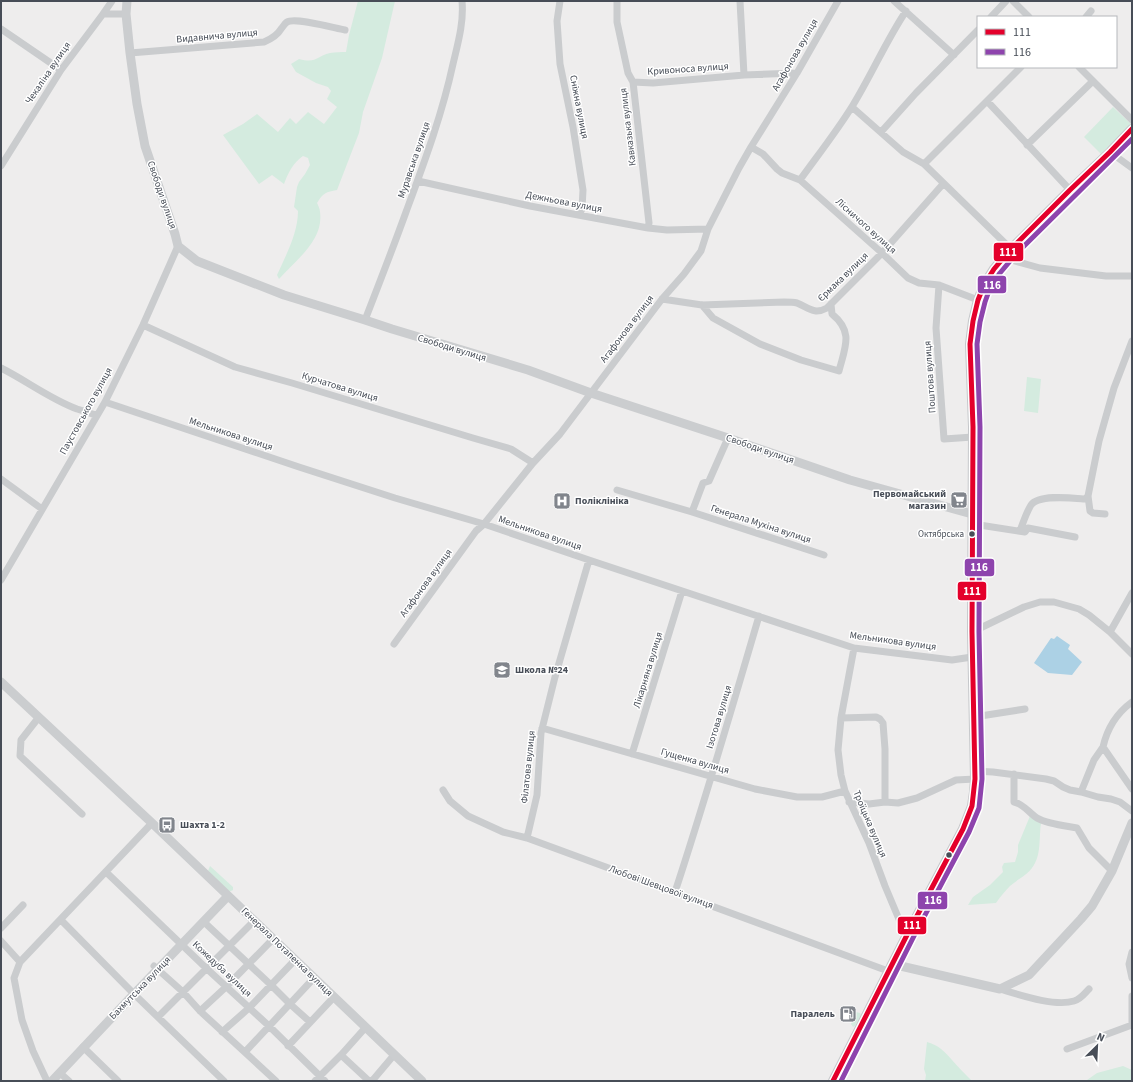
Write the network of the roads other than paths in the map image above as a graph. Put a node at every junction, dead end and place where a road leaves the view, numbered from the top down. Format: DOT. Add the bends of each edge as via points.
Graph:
graph roads {
  1 [pos="112,1"];
  2 [pos="126,1"];
  3 [pos="462,1"];
  4 [pos="560,1"];
  5 [pos="617,1"];
  6 [pos="740,1"];
  7 [pos="838,1"];
  8 [pos="894,1"];
  9 [pos="1006,1"];
  10 [pos="1013,1"];
  11 [pos="906,11"];
  12 [pos="103,14"];
  13 [pos="126,14"];
  14 [pos="992,16"];
  15 [pos="1028,16"];
  16 [pos="1,28"];
  17 [pos="345,30"];
  18 [pos="977,31"];
  19 [pos="130,53"];
  20 [pos="954,55"];
  21 [pos="1020,68"];
  22 [pos="1080,68"];
  23 [pos="61,70"];
  24 [pos="797,73"];
  25 [pos="744,75"];
  26 [pos="1093,81"];
  27 [pos="633,82"];
  28 [pos="987,101"];
  29 [pos="852,107"];
  30 [pos="1132,120"];
  31 [pos="1132,129"];
  32 [pos="881,132"];
  33 [pos="1027,144"];
  34 [pos="750,147"];
  35 [pos="1110,152"];
  36 [pos="924,164"];
  37 [pos="1,166"];
  38 [pos="1132,168"];
  39 [pos="800,180"];
  40 [pos="418,181"];
  41 [pos="944,184"];
  42 [pos="1070,190"];
  43 [pos="579,215"];
  44 [pos="648,228"];
  45 [pos="708,229"];
  46 [pos="178,246"];
  47 [pos="1011,249"];
  48 [pos="882,253"];
  49 [pos="1004,258"];
  50 [pos="1132,276"];
  51 [pos="939,285"];
  52 [pos="662,299"];
  53 [pos="978,300"];
  54 [pos="831,304"];
  55 [pos="702,305"];
  56 [pos="365,320"];
  57 [pos="143,325"];
  58 [pos="1132,341"];
  59 [pos="1,368"];
  60 [pos="592,393"];
  61 [pos="105,402"];
  62 [pos="97,415"];
  63 [pos="972,437"];
  64 [pos="728,438"];
  65 [pos="532,463"];
  66 [pos="1,479"];
  67 [pos="618,490"];
  68 [pos="1088,496"];
  69 [pos="42,508"];
  70 [pos="692,512"];
  71 [pos="972,514"];
  72 [pos="1105,514"];
  73 [pos="484,524"];
  74 [pos="973,524"];
  75 [pos="1020,531"];
  76 [pos="1075,537"];
  77 [pos="824,555"];
  78 [pos="589,560"];
  79 [pos="1,580"];
  80 [pos="682,591"];
  81 [pos="1132,593"];
  82 [pos="759,616"];
  83 [pos="972,632"];
  84 [pos="1110,632"];
  85 [pos="394,644"];
  86 [pos="854,648"];
  87 [pos="1132,654"];
  88 [pos="972,657"];
  89 [pos="1,682"];
  90 [pos="1132,702"];
  91 [pos="1025,709"];
  92 [pos="974,716"];
  93 [pos="39,717"];
  94 [pos="841,718"];
  95 [pos="542,728"];
  96 [pos="1103,747"];
  97 [pos="632,754"];
  98 [pos="1014,774"];
  99 [pos="975,775"];
  100 [pos="711,776"];
  101 [pos="1132,789"];
  102 [pos="443,790"];
  103 [pos="845,791"];
  104 [pos="1081,792"];
  105 [pos="850,802"];
  106 [pos="885,802"];
  107 [pos="1132,811"];
  108 [pos="82,814"];
  109 [pos="1132,823"];
  110 [pos="152,824"];
  111 [pos="527,838"];
  112 [pos="1112,871"];
  113 [pos="106,872"];
  114 [pos="675,892"];
  115 [pos="228,896"];
  116 [pos="23,905"];
  117 [pos="61,920"];
  118 [pos="254,921"];
  119 [pos="204,922"];
  120 [pos="1,928"];
  121 [pos="909,930"];
  122 [pos="273,939"];
  123 [pos="1,941"];
  124 [pos="182,945"];
  125 [pos="229,946"];
  126 [pos="1132,952"];
  127 [pos="295,960"];
  128 [pos="20,962"];
  129 [pos="248,964"];
  130 [pos="156,967"];
  131 [pos="890,967"];
  132 [pos="206,968"];
  133 [pos="314,978"];
  134 [pos="1132,978"];
  135 [pos="271,985"];
  136 [pos="227,986"];
  137 [pos="1000,989"];
  138 [pos="1089,989"];
  139 [pos="183,992"];
  140 [pos="134,994"];
  141 [pos="1132,996"];
  142 [pos="334,997"];
  143 [pos="290,1004"];
  144 [pos="249,1008"];
  145 [pos="200,1011"];
  146 [pos="158,1016"];
  147 [pos="310,1022"];
  148 [pos="269,1026"];
  149 [pos="366,1027"];
  150 [pos="222,1032"];
  151 [pos="288,1046"];
  152 [pos="84,1047"];
  153 [pos="1067,1049"];
  154 [pos="245,1052"];
  155 [pos="341,1055"];
  156 [pos="394,1055"];
  157 [pos="60,1073"];
  158 [pos="319,1079"];
  159 [pos="418,1080"];
  160 [pos="47,1081"];
  161 [pos="52,1081"];
  162 [pos="69,1081"];
  163 [pos="118,1081"];
  164 [pos="224,1081"];
  165 [pos="276,1081"];
  166 [pos="371,1081"];
  167 [pos="833,1081"];
  1 -- 12 [label="street, Чекаліна вулиця"];
  2 -- 13 [label="street, Свободи вулиця"];
  3 -- 40 [label="street, Муравська вулиця" via="461,24 449,82"];
  4 -- 43 [label="street, Сніжна вулиця" via="557,21 560,64 584,190"];
  5 -- 27 [label="street, Кавказька вулиця" via="617,22 628,73"];
  6 -- 25 [label="street, Кривоноса вулиця"];
  7 -- 24 [label="street, Агафонова вулиця"];
  8 -- 11 [label="street"];
  9 -- 14 [label="street"];
  10 -- 15 [label="street"];
  11 -- 20 [label="street"];
  11 -- 29 [label="street"];
  12 -- 13 [label="street"];
  12 -- 23 [label="street, Чекаліна вулиця"];
  13 -- 19 [label="street, Свободи вулиця"];
  16 -- 23 [label="street"];
  17 -- 19 [label="street, Видавнича вулиця" via="288,21 278,34 264,42"];
  18 -- 20 [label="street"];
  19 -- 46 [label="street, Свободи вулиця" via="145,146"];
  20 -- 32 [label="street"];
  21 -- 28 [label="street"];
  22 -- 26 [label="street"];
  23 -- 37 [label="street, Чекаліна вулиця"];
  24 -- 25 [label="street, Кривоноса вулиця"];
  24 -- 34 [label="street, Агафонова вулиця"];
  25 -- 27 [label="street, Кривоноса вулиця" via="653,83"];
  26 -- 30 [label="street"];
  26 -- 33 [label="street"];
  27 -- 44 [label="street, Кавказька вулиця"];
  28 -- 33 [label="street"];
  28 -- 36 [label="street"];
  29 -- 32 [label="street"];
  29 -- 39 [label="street"];
  31 -- 35 [label="main road"];
  32 -- 36 [label="street" via="903,152"];
  33 -- 42 [label="street"];
  34 -- 39 [label="street, Лісничого вулиця" via="763,154 782,173"];
  34 -- 45 [label="street, Агафонова вулиця"];
  35 -- 38 [label="street"];
  35 -- 42 [label="main road"];
  36 -- 41 [label="street"];
  39 -- 48 [label="street, Лісничого вулиця"];
  40 -- 43 [label="street, Дежньова вулиця"];
  40 -- 56 [label="street, Муравська вулиця"];
  41 -- 47 [label="street"];
  41 -- 48 [label="street, Єрмака вулиця"];
  42 -- 47 [label="main road"];
  43 -- 44 [label="street, Дежньова вулиця"];
  44 -- 45 [label="street, Дежньова вулиця"];
  45 -- 52 [label="street, Агафонова вулиця" via="701,250"];
  46 -- 56 [label="street, Свободи вулиця" via="197,262 284,295"];
  46 -- 57 [label="street, Паустовського вулиця"];
  47 -- 49 [label="main road"];
  48 -- 51 [label="street, Лісничого вулиця" via="908,278"];
  48 -- 54 [label="street, Єрмака вулиця"];
  49 -- 50 [label="street" via="1040,268 1106,276"];
  49 -- 53 [label="main road" via="984,285"];
  51 -- 53 [label="street, Лісничого вулиця"];
  51 -- 63 [label="street, Поштова вулиця" via="936,328 944,439"];
  52 -- 55 [label="street, Єрмака вулиця"];
  52 -- 60 [label="street, Агафонова вулиця"];
  53 -- 63 [label="main road" via="970,344"];
  54 -- 55 [label="street, Єрмака вулиця" via="822,311 784,302"];
  54 -- 55 [label="street" via="832,314 842,324 846,336 839,371 800,360 760,344 713,318"];
  56 -- 60 [label="street, Свободи вулиця" via="528,370"];
  57 -- 61 [label="street, Паустовського вулиця"];
  57 -- 65 [label="street, Курчатова вулиця" via="235,367 512,449"];
  58 -- 68 [label="street" via="1114,388 1099,441"];
  59 -- 62 [label="street" via="69,406"];
  60 -- 64 [label="street, Свободи вулиця"];
  60 -- 65 [label="street, Агафонова вулиця" via="560,434"];
  61 -- 62 [label="street, Паустовського вулиця"];
  61 -- 73 [label="street, Мельникова вулиця" via="306,470"];
  62 -- 69 [label="street, Паустовського вулиця"];
  63 -- 71 [label="main road"];
  64 -- 70 [label="street" via="709,481 703,483"];
  64 -- 71 [label="street, Свободи вулиця" via="850,480"];
  65 -- 73 [label="street, Агафонова вулиця"];
  66 -- 69 [label="street"];
  67 -- 70 [label="street, Генерала Мухіна вулиця"];
  68 -- 72 [label="street" via="1090,512"];
  68 -- 75 [label="street" via="1085,499 1036,500 1031,505"];
  69 -- 79 [label="street, Паустовського вулиця"];
  70 -- 77 [label="street, Генерала Мухіна вулиця"];
  71 -- 74 [label="main road"];
  73 -- 78 [label="street, Мельникова вулиця"];
  73 -- 85 [label="street, Агафонова вулиця" via="476,531"];
  74 -- 75 [label="street"];
  74 -- 83 [label="main road"];
  75 -- 76 [label="street" via="1025,532 1028,528"];
  78 -- 80 [label="street, Мельникова вулиця"];
  78 -- 95 [label="street, Філатова вулиця"];
  80 -- 82 [label="street, Мельникова вулиця"];
  80 -- 97 [label="street, Лікарняна вулиця"];
  81 -- 84 [label="street"];
  82 -- 86 [label="street, Мельникова вулиця"];
  82 -- 100 [label="street, Ізотова вулиця"];
  83 -- 84 [label="street" via="1040,602 1054,602 1079,609"];
  83 -- 88 [label="main road"];
  84 -- 87 [label="street"];
  86 -- 88 [label="street, Мельникова вулиця" via="952,660"];
  86 -- 94 [label="street, Троїцька вулиця"];
  88 -- 92 [label="main road"];
  89 -- 93 [label="street, Генерала Потапенка вулиця"];
  90 -- 96 [label="street" via="1113,722"];
  91 -- 92 [label="street"];
  92 -- 99 [label="main road"];
  93 -- 108 [label="street" via="21,740 20,756"];
  93 -- 110 [label="street, Генерала Потапенка вулиця"];
  94 -- 103 [label="street, Троїцька вулиця" via="838,750"];
  94 -- 106 [label="street" via="876,717 883,723"];
  95 -- 97 [label="street, Гущенка вулиця"];
  95 -- 111 [label="street, Філатова вулиця" via="537,795"];
  96 -- 101 [label="street"];
  96 -- 104 [label="street" via="1094,760"];
  97 -- 100 [label="street, Гущенка вулиця"];
  98 -- 99 [label="street"];
  98 -- 104 [label="street" via="1054,781 1070,790"];
  98 -- 112 [label="street" via="1014,802 1019,803 1038,819 1077,828 1089,848"];
  99 -- 106 [label="street" via="956,780 911,800"];
  99 -- 121 [label="main road" via="972,806"];
  100 -- 103 [label="street, Гущенка вулиця" via="755,789 797,797 822,797"];
  100 -- 114 [label="street, Ізотова вулиця"];
  102 -- 111 [label="street, Любові Шевцової вулиця" via="450,802 468,816 503,832"];
  103 -- 105 [label="street, Троїцька вулиця"];
  104 -- 107 [label="street" via="1111,798"];
  105 -- 106 [label="street"];
  105 -- 121 [label="street, Троїцька вулиця" via="901,924"];
  109 -- 112 [label="street"];
  110 -- 113 [label="street"];
  110 -- 115 [label="street, Генерала Потапенка вулиця"];
  111 -- 114 [label="street, Любові Шевцової вулиця"];
  112 -- 137 [label="street" via="1081,919 1029,975"];
  113 -- 117 [label="street"];
  113 -- 124 [label="street, Кожедуба вулиця"];
  114 -- 131 [label="street, Любові Шевцової вулиця"];
  115 -- 118 [label="street, Генерала Потапенка вулиця"];
  115 -- 119 [label="street, Бахмутська вулиця"];
  116 -- 120 [label="street"];
  117 -- 128 [label="street"];
  117 -- 140 [label="street"];
  118 -- 122 [label="street, Генерала Потапенка вулиця"];
  118 -- 125 [label="street"];
  119 -- 124 [label="street, Бахмутська вулиця"];
  119 -- 125 [label="street"];
  121 -- 131 [label="main road"];
  122 -- 127 [label="street, Генерала Потапенка вулиця"];
  122 -- 129 [label="street"];
  123 -- 128 [label="street"];
  124 -- 130 [label="street, Бахмутська вулиця"];
  124 -- 132 [label="street, Кожедуба вулиця"];
  125 -- 129 [label="street"];
  125 -- 132 [label="street"];
  126 -- 134 [label="street" via="1129,964"];
  127 -- 133 [label="street, Генерала Потапенка вулиця"];
  127 -- 135 [label="street"];
  128 -- 160 [label="street" via="14,978 22,1020"];
  129 -- 135 [label="street"];
  129 -- 136 [label="street"];
  130 -- 139 [label="street"];
  130 -- 140 [label="street, Бахмутська вулиця"];
  131 -- 137 [label="street, Любові Шевцової вулиця"];
  131 -- 167 [label="main road"];
  132 -- 136 [label="street, Кожедуба вулиця"];
  132 -- 139 [label="street"];
  133 -- 142 [label="street, Генерала Потапенка вулиця"];
  133 -- 143 [label="street"];
  135 -- 143 [label="street"];
  135 -- 144 [label="street"];
  136 -- 144 [label="street, Кожедуба вулиця"];
  136 -- 145 [label="street"];
  137 -- 138 [label="street, Любові Шевцової вулиця" via="1063,1003 1082,997"];
  139 -- 145 [label="street"];
  139 -- 146 [label="street"];
  140 -- 146 [label="street"];
  140 -- 152 [label="street, Бахмутська вулиця"];
  141 -- 153 [label="street" via="1132,1025"];
  142 -- 147 [label="street"];
  142 -- 149 [label="street, Генерала Потапенка вулиця"];
  143 -- 147 [label="street"];
  143 -- 148 [label="street"];
  144 -- 148 [label="street, Кожедуба вулиця"];
  144 -- 150 [label="street"];
  145 -- 150 [label="street"];
  146 -- 164 [label="street"];
  147 -- 151 [label="street"];
  148 -- 151 [label="street, Кожедуба вулиця"];
  148 -- 154 [label="street"];
  149 -- 155 [label="street"];
  149 -- 156 [label="street, Генерала Потапенка вулиця"];
  150 -- 154 [label="street"];
  151 -- 158 [label="street, Кожедуба вулиця"];
  152 -- 157 [label="street, Бахмутська вулиця"];
  152 -- 163 [label="street"];
  154 -- 165 [label="street"];
  155 -- 158 [label="street"];
  155 -- 166 [label="street"];
  156 -- 159 [label="street, Генерала Потапенка вулиця"];
  156 -- 166 [label="street"];
  157 -- 161 [label="street, Бахмутська вулиця"];
  157 -- 162 [label="street"];
}
